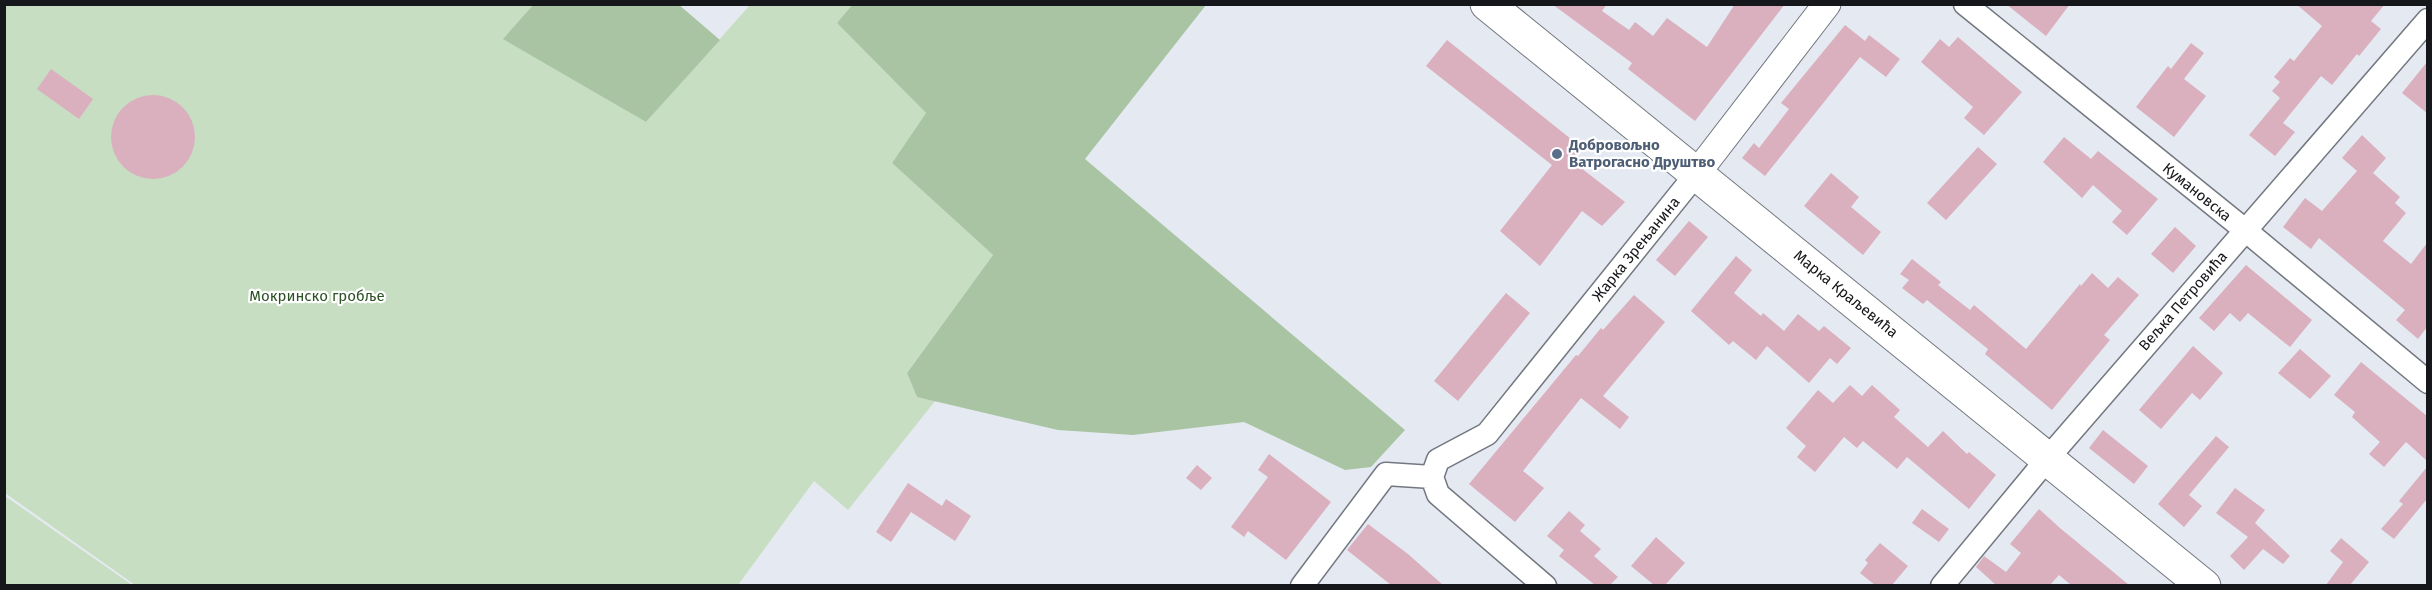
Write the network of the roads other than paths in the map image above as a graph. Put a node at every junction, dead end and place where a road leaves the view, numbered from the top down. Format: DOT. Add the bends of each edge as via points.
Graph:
graph roads {
  1 [pos="1487,4"];
  2 [pos="1827,4"];
  3 [pos="1965,4"];
  4 [pos="2427,20"];
  5 [pos="1697,173"];
  6 [pos="2245,230"];
  7 [pos="2427,382"];
  8 [pos="2048,458"];
  9 [pos="1432,477"];
  10 [pos="1302,585"];
  11 [pos="1545,585"];
  12 [pos="1942,585"];
  13 [pos="2204,585"];
  1 -- 5 [label="main road, Марка Краљевића"];
  2 -- 5 [label="street, Жарка Зрењанина"];
  3 -- 6 [label="street, Кумановска"];
  4 -- 6 [label="street, Вељка Петровића"];
  5 -- 8 [label="main road, Марка Краљевића"];
  5 -- 9 [label="street, Жарка Зрењанина" via="1487,434 1438,460"];
  6 -- 7 [label="street, Кумановска"];
  6 -- 8 [label="street, Вељка Петровића"];
  8 -- 12 [label="street, Вељка Петровића"];
  8 -- 13 [label="main road, Марка Краљевића"];
  9 -- 10 [label="street" via="1386,474"];
  9 -- 11 [label="street" via="1438,494"];
}
